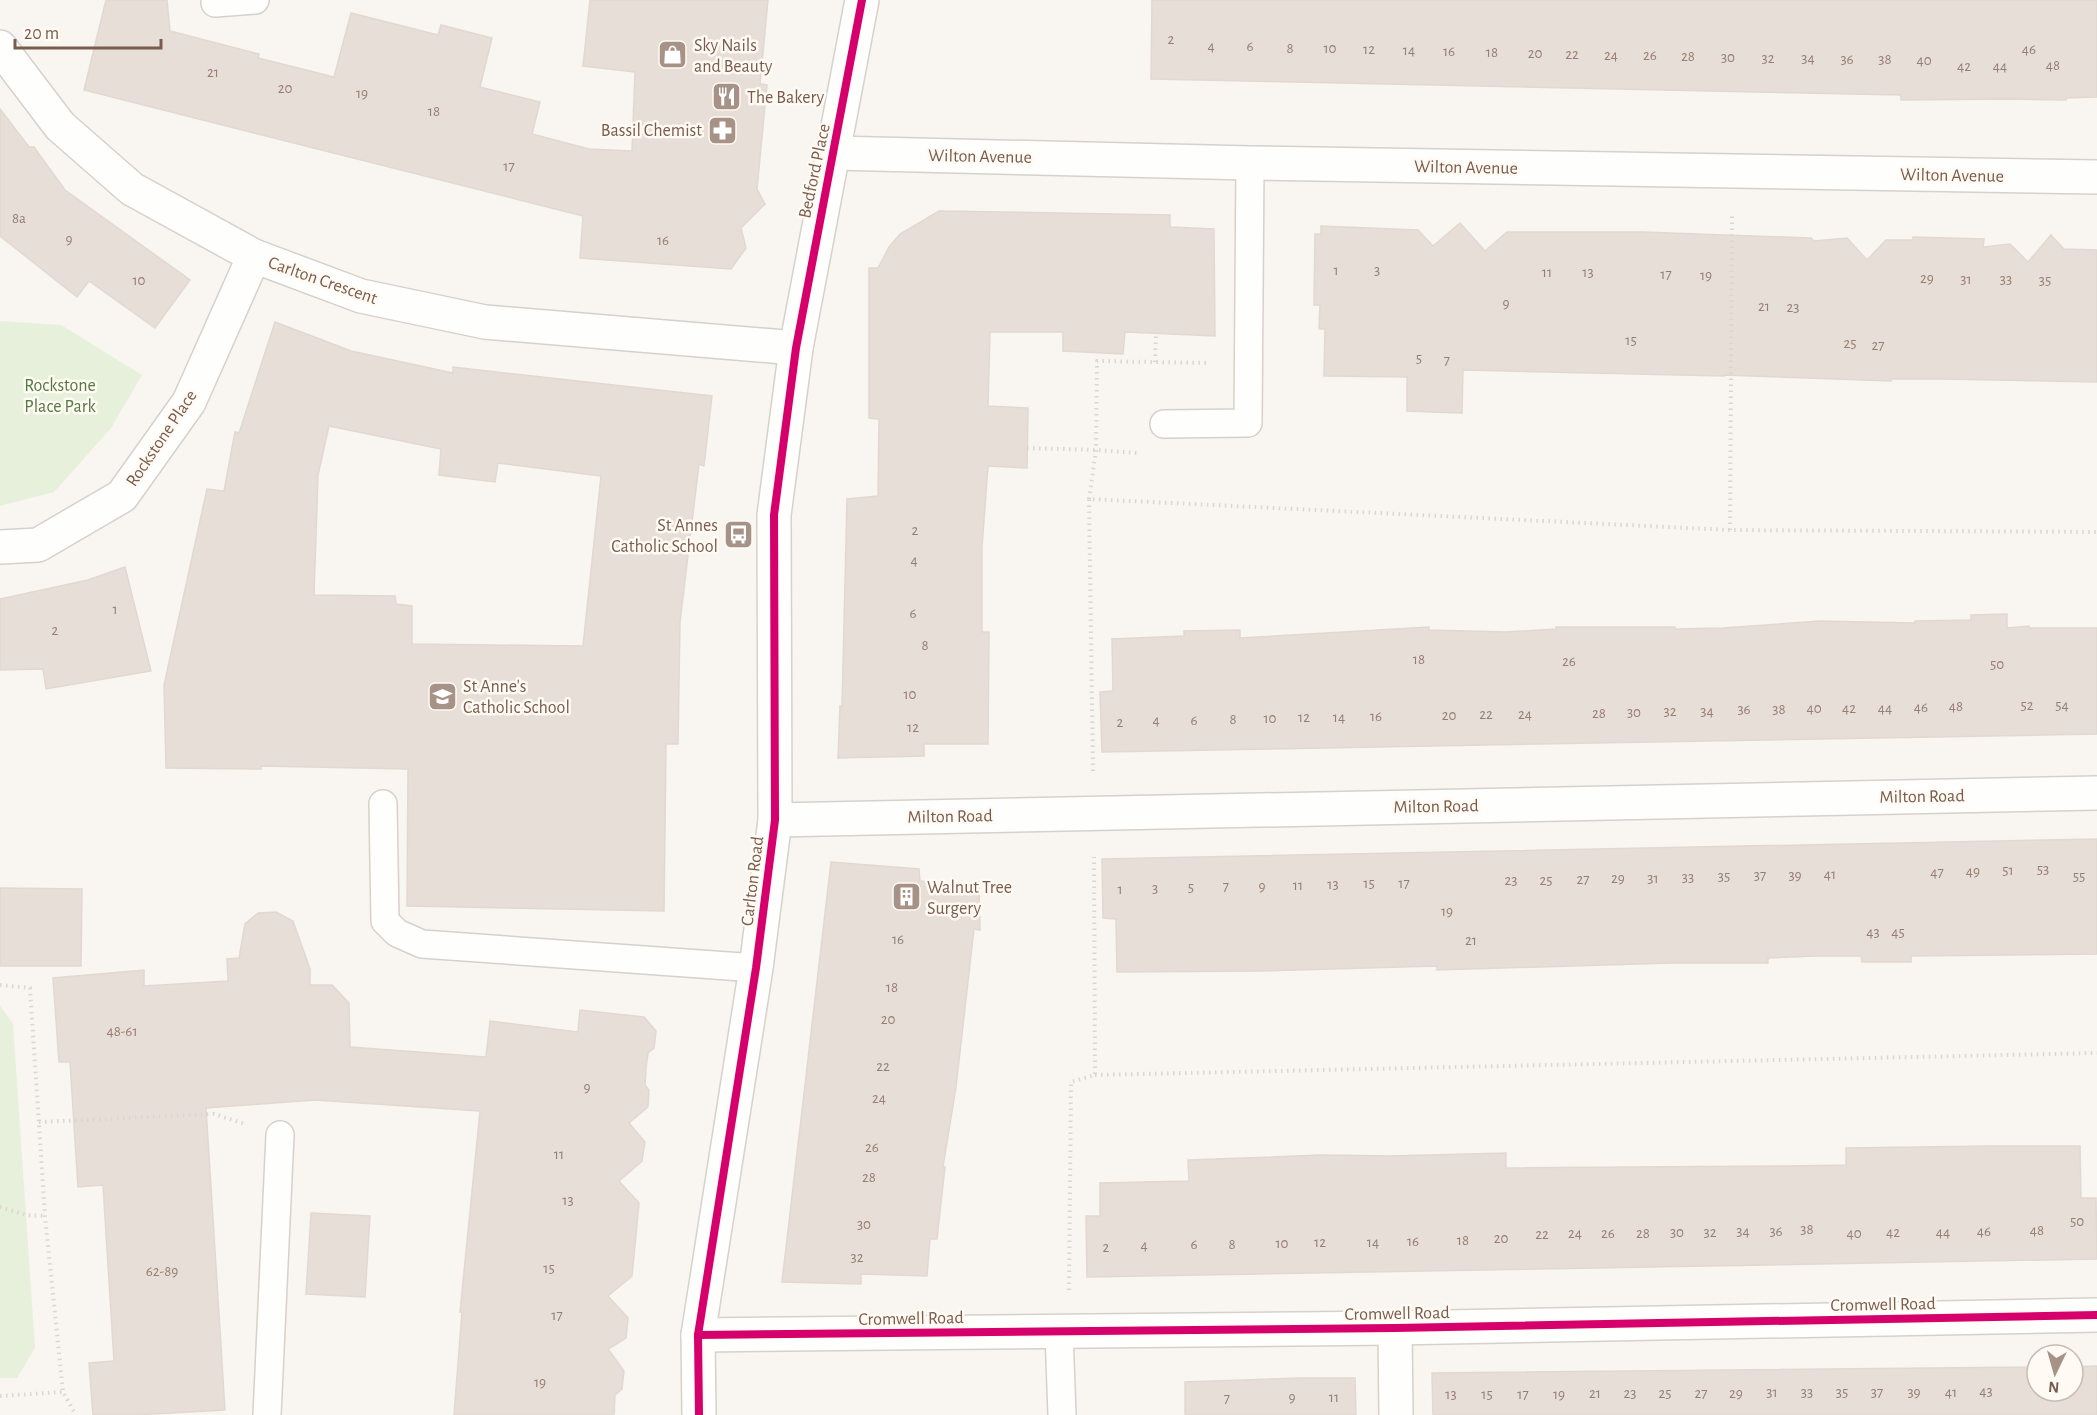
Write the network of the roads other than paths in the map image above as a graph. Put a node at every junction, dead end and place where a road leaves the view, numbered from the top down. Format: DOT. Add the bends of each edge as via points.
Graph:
graph roads {
  1 [pos="255,0"];
  2 [pos="862,0"];
  3 [pos="215,3"];
  4 [pos="0,47"];
  5 [pos="834,153"];
  6 [pos="1250,163"];
  7 [pos="2097,177"];
  8 [pos="254,256"];
  9 [pos="796,348"];
  10 [pos="1164,424"];
  11 [pos="0,547"];
  12 [pos="2097,793"];
  13 [pos="383,804"];
  14 [pos="775,820"];
  15 [pos="756,969"];
  16 [pos="279,1135"];
  17 [pos="2097,1315"];
  18 [pos="1395,1328"];
  19 [pos="1064,1332"];
  20 [pos="698,1335"];
  21 [pos="267,1415"];
  22 [pos="699,1415"];
  23 [pos="1062,1415"];
  24 [pos="1396,1415"];
  1 -- 3 [label="lane"];
  2 -- 5 [label="street, Bedford Place"];
  4 -- 8 [label="street, Carlton Crescent" via="60,126 132,189"];
  5 -- 6 [label="street, Wilton Avenue"];
  5 -- 9 [label="street, Bedford Place"];
  6 -- 7 [label="street, Wilton Avenue"];
  6 -- 10 [label="lane" via="1248,423"];
  8 -- 9 [label="street, Carlton Crescent" via="361,296 485,322"];
  8 -- 11 [label="street, Rockstone Place" via="189,402 122,496 38,545"];
  9 -- 14 [label="street, Carlton Road" via="774,515"];
  12 -- 14 [label="street, Milton Road"];
  13 -- 15 [label="lane" via="385,921 397,933 422,944"];
  14 -- 15 [label="street, Carlton Road"];
  15 -- 20 [label="street, Carlton Road"];
  16 -- 21 [label="lane"];
  17 -- 18 [label="street, Cromwell Road"];
  18 -- 19 [label="street, Cromwell Road"];
  18 -- 24 [label="street"];
  19 -- 20 [label="street, Cromwell Road"];
  19 -- 23 [label="lane"];
  20 -- 22 [label="street, Carlton Road"];
}
